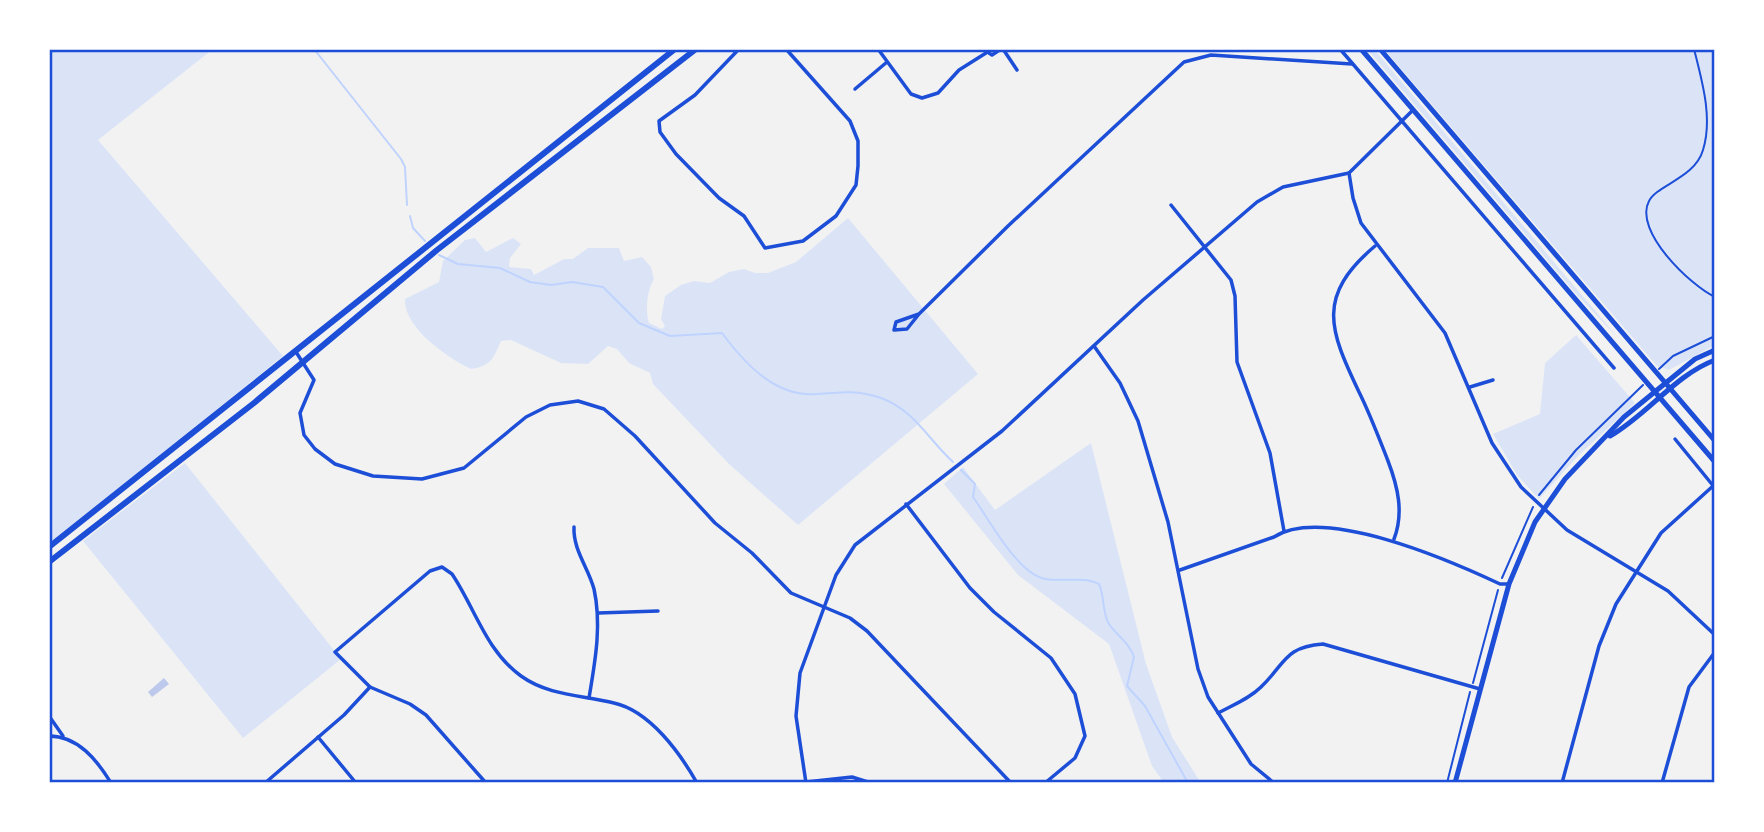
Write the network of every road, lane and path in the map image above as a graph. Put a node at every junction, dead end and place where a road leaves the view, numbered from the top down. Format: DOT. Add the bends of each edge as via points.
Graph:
graph roads {
  1 [pos="675,49"];
  2 [pos="696,49"];
  3 [pos="739,49"];
  4 [pos="786,49"];
  5 [pos="877,49"];
  6 [pos="1002,49"];
  7 [pos="1340,49"];
  8 [pos="1361,49"];
  9 [pos="1380,49"];
  10 [pos="1694,49"];
  11 [pos="984,51"];
  12 [pos="887,62"];
  13 [pos="1352,64"];
  14 [pos="1017,70"];
  15 [pos="855,89"];
  16 [pos="1413,110"];
  17 [pos="1401,120"];
  18 [pos="1349,173"];
  19 [pos="1171,205"];
  20 [pos="1376,245"];
  21 [pos="1205,246"];
  22 [pos="1715,298"];
  23 [pos="919,314"];
  24 [pos="1715,337"];
  25 [pos="1094,346"];
  26 [pos="1715,350"];
  27 [pos="296,352"];
  28 [pos="1715,360"];
  29 [pos="304,362"];
  30 [pos="1662,366"];
  31 [pos="1614,368"];
  32 [pos="1493,380"];
  33 [pos="1665,382"];
  34 [pos="1470,387"];
  35 [pos="1640,389"];
  36 [pos="1671,390"];
  37 [pos="1653,391"];
  38 [pos="1660,399"];
  39 [pos="1588,439"];
  40 [pos="1604,439"];
  41 [pos="1675,439"];
  42 [pos="1715,441"];
  43 [pos="1715,462"];
  44 [pos="1714,487"];
  45 [pos="906,504"];
  46 [pos="1542,510"];
  47 [pos="574,527"];
  48 [pos="1284,531"];
  49 [pos="1394,540"];
  50 [pos="49,547"];
  51 [pos="49,562"];
  52 [pos="1180,570"];
  53 [pos="1636,572"];
  54 [pos="1508,584"];
  55 [pos="1499,589"];
  56 [pos="824,608"];
  57 [pos="658,611"];
  58 [pos="598,613"];
  59 [pos="1715,635"];
  60 [pos="1715,652"];
  61 [pos="1473,682"];
  62 [pos="370,687"];
  63 [pos="1480,689"];
  64 [pos="1471,692"];
  65 [pos="589,698"];
  66 [pos="1218,713"];
  67 [pos="49,716"];
  68 [pos="49,736"];
  69 [pos="63,736"];
  70 [pos="318,737"];
  71 [pos="111,783"];
  72 [pos="265,783"];
  73 [pos="356,783"];
  74 [pos="486,783"];
  75 [pos="697,783"];
  76 [pos="806,783"];
  77 [pos="871,783"];
  78 [pos="1011,783"];
  79 [pos="1045,783"];
  80 [pos="1274,783"];
  81 [pos="1447,783"];
  82 [pos="1455,783"];
  83 [pos="1562,783"];
  84 [pos="1662,783"];
  1 -- 27 [label="main road"];
  2 -- 29 [label="main road" via="437,250"];
  3 -- 4 [label="street" via="695,94 659,121 660,132 719,198 744,216 765,248 803,241 835,216 856,185 858,141 850,121"];
  5 -- 12 [label="street"];
  6 -- 11 [label="street" via="995,55"];
  6 -- 14 [label="street"];
  7 -- 13 [label="street"];
  8 -- 16 [label="main road"];
  9 -- 33 [label="main road"];
  10 -- 22 [label="path" via="1706,100 1703,152 1685,175 1654,195 1647,211 1654,237 1671,261"];
  11 -- 12 [label="street" via="938,93 922,98 911,94"];
  12 -- 15 [label="street"];
  13 -- 17 [label="street"];
  13 -- 23 [label="street" via="1211,55 1184,62"];
  16 -- 17 [label="street"];
  16 -- 37 [label="main road"];
  17 -- 18 [label="street"];
  17 -- 31 [label="street"];
  18 -- 20 [label="street" via="1358,215"];
  18 -- 21 [label="street" via="1283,187"];
  19 -- 21 [label="street"];
  20 -- 34 [label="street" via="1437,320"];
  20 -- 49 [label="street" via="1341,282 1332,311 1337,346 1397,485 1399,527"];
  21 -- 25 [label="street"];
  21 -- 48 [label="street" via="1233,288 1237,362 1270,453"];
  23 -- 23 [label="street" via="907,329 894,330 901,319"];
  24 -- 30 [label="path"];
  25 -- 45 [label="street" via="1002,431"];
  25 -- 52 [label="street" via="1133,406"];
  26 -- 33 [label="main road"];
  27 -- 29 [label="street"];
  27 -- 50 [label="main road"];
  28 -- 36 [label="main road"];
  29 -- 51 [label="main road"];
  29 -- 56 [label="street" via="314,380 300,413 304,435 324,457 359,474 415,479 446,474 474,461 542,408 578,401 604,409 785,588"];
  32 -- 34 [label="street"];
  33 -- 36 [label="main road"];
  33 -- 37 [label="main road"];
  34 -- 46 [label="street" via="1498,454"];
  35 -- 39 [label="path"];
  36 -- 38 [label="main road"];
  36 -- 42 [label="main road"];
  37 -- 38 [label="main road"];
  37 -- 40 [label="main road"];
  38 -- 40 [label="main road" via="1629,426"];
  38 -- 43 [label="main road"];
  40 -- 46 [label="main road" via="1576,465"];
  41 -- 44 [label="street"];
  44 -- 53 [label="street" via="1661,533"];
  45 -- 56 [label="street" via="855,545 836,575"];
  45 -- 79 [label="street" via="970,588 1051,658 1075,694 1085,736 1075,758"];
  46 -- 53 [label="street" via="1575,536"];
  46 -- 54 [label="main road"];
  47 -- 58 [label="street"];
  48 -- 49 [label="street" via="1319,528"];
  48 -- 52 [label="street"];
  49 -- 54 [label="street"];
  52 -- 66 [label="street" via="1198,669"];
  53 -- 59 [label="street" via="1679,600"];
  53 -- 83 [label="street" via="1616,604 1599,646"];
  54 -- 63 [label="main road"];
  55 -- 61 [label="path"];
  56 -- 76 [label="street" via="804,658 796,696"];
  56 -- 78 [label="street" via="867,631"];
  57 -- 58 [label="street"];
  58 -- 65 [label="street"];
  60 -- 84 [label="street" via="1689,687"];
  62 -- 65 [label="street" via="335,652 430,571 442,567 461,587 495,650 515,671 543,689"];
  62 -- 70 [label="street"];
  62 -- 74 [label="street" via="426,715"];
  63 -- 66 [label="street" via="1323,643 1285,657 1252,694"];
  63 -- 82 [label="main road"];
  64 -- 81 [label="path"];
  65 -- 75 [label="street" via="622,705 642,716"];
  66 -- 80 [label="street" via="1251,764"];
  67 -- 69 [label="street"];
  68 -- 69 [label="street"];
  69 -- 71 [label="street" via="96,761"];
  70 -- 72 [label="street"];
  70 -- 73 [label="street"];
  76 -- 77 [label="street" via="852,777"];
}
